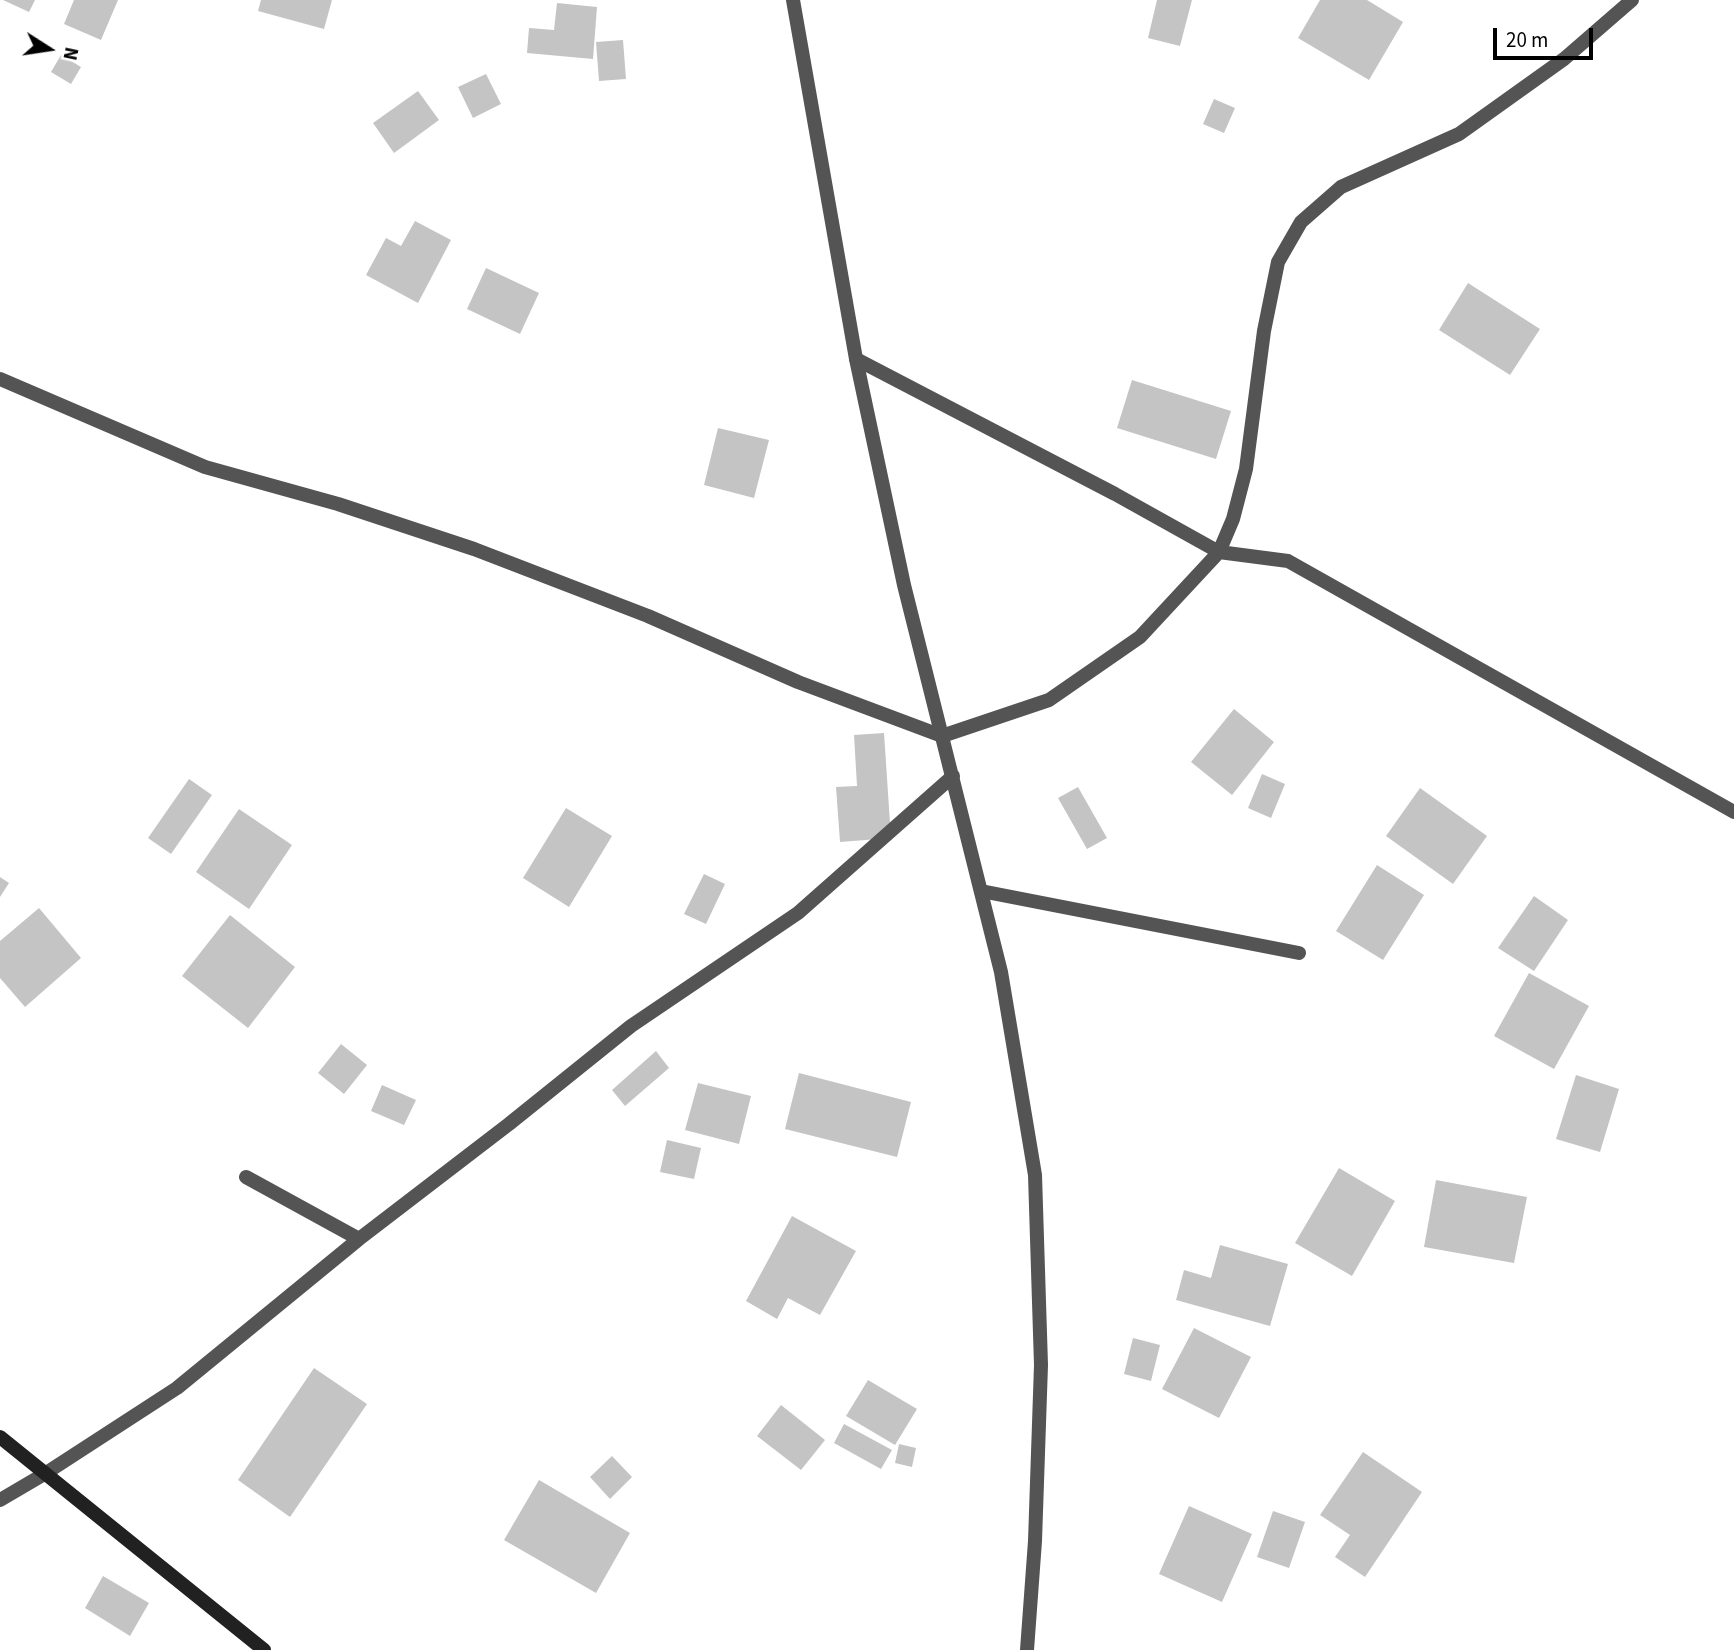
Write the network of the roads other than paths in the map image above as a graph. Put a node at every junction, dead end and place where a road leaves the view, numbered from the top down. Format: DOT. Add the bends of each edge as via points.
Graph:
graph roads {
  1 [pos="793,0"];
  2 [pos="1632,0"];
  3 [pos="856,359"];
  4 [pos="0,379"];
  5 [pos="1219,552"];
  6 [pos="942,736"];
  7 [pos="953,776"];
  8 [pos="1734,812"];
  9 [pos="981,891"];
  10 [pos="1299,953"];
  11 [pos="246,1177"];
  12 [pos="359,1239"];
  13 [pos="0,1437"];
  14 [pos="46,1473"];
  15 [pos="0,1500"];
  16 [pos="264,1650"];
  17 [pos="1027,1650"];
  1 -- 3 [label="street"];
  2 -- 5 [label="street" via="1564,59 1459,134 1340,187 1301,222 1278,262 1245,469"];
  3 -- 5 [label="street"];
  3 -- 6 [label="street"];
  4 -- 6 [label="street" via="205,467 474,549"];
  5 -- 6 [label="street" via="1140,637 1049,700"];
  5 -- 8 [label="street" via="1288,561"];
  6 -- 7 [label="street"];
  7 -- 9 [label="street"];
  7 -- 12 [label="street" via="798,913 631,1026"];
  9 -- 10 [label="street"];
  9 -- 17 [label="street" via="1001,972 1035,1175 1041,1365"];
  11 -- 12 [label="street"];
  12 -- 14 [label="street" via="177,1388"];
  13 -- 14 [label="main road"];
  14 -- 15 [label="street"];
  14 -- 16 [label="main road"];
}
